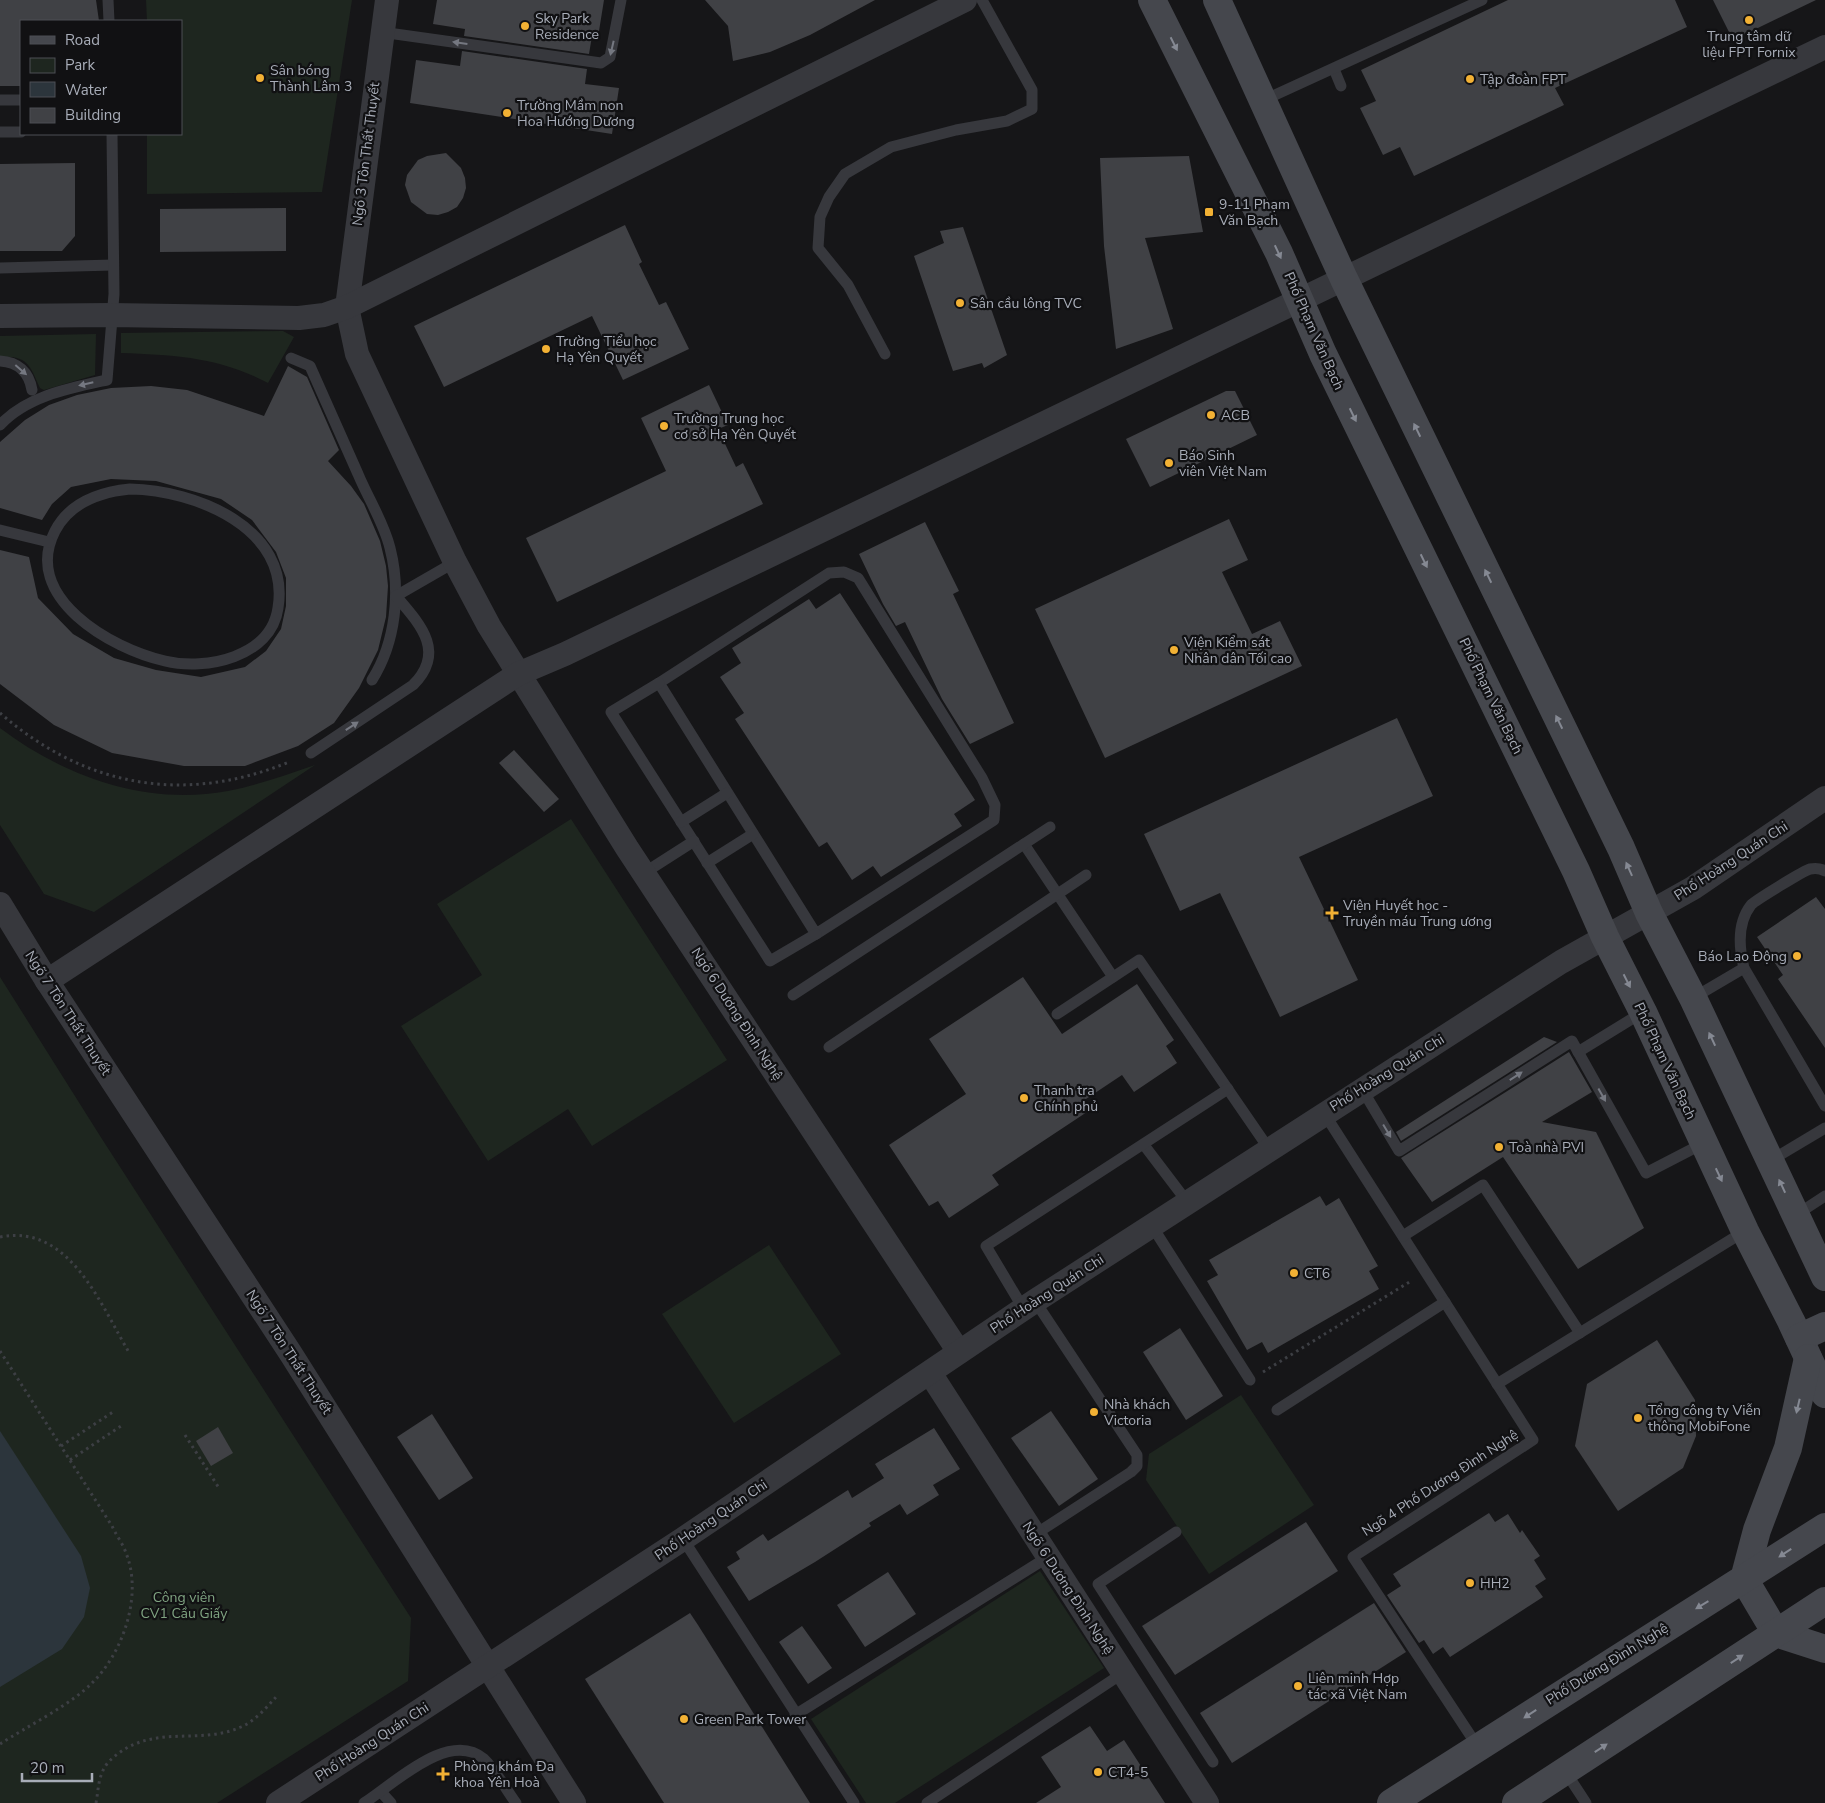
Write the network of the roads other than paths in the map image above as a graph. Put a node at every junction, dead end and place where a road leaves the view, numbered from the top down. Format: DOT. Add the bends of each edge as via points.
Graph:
graph roads {
  1 [pos="108,0"];
  2 [pos="387,0"];
  3 [pos="621,0"];
  4 [pos="964,0"];
  5 [pos="982,0"];
  6 [pos="1152,0"];
  7 [pos="1217,0"];
  8 [pos="1482,0"];
  9 [pos="109,20"];
  10 [pos="381,32"];
  11 [pos="1825,47"];
  12 [pos="1334,69"];
  13 [pos="1341,86"];
  14 [pos="0,100"];
  15 [pos="20,100"];
  16 [pos="1264,100"];
  17 [pos="0,132"];
  18 [pos="20,132"];
  19 [pos="112,135"];
  20 [pos="113,265"];
  21 [pos="0,268"];
  22 [pos="1344,279"];
  23 [pos="1299,300"];
  24 [pos="347,307"];
  25 [pos="0,316"];
  26 [pos="110,325"];
  27 [pos="885,354"];
  28 [pos="291,358"];
  29 [pos="0,361"];
  30 [pos="32,390"];
  31 [pos="0,425"];
  32 [pos="0,530"];
  33 [pos="49,542"];
  34 [pos="455,562"];
  35 [pos="396,596"];
  36 [pos="518,674"];
  37 [pos="372,680"];
  38 [pos="659,682"];
  39 [pos="311,753"];
  40 [pos="727,793"];
  41 [pos="1825,798"];
  42 [pos="681,822"];
  43 [pos="1050,827"];
  44 [pos="753,834"];
  45 [pos="694,841"];
  46 [pos="1024,844"];
  47 [pos="708,863"];
  48 [pos="1825,871"];
  49 [pos="644,873"];
  50 [pos="1086,875"];
  51 [pos="1058,894"];
  52 [pos="0,904"];
  53 [pos="1649,913"];
  54 [pos="816,934"];
  55 [pos="1605,937"];
  56 [pos="1744,968"];
  57 [pos="1113,977"];
  58 [pos="47,981"];
  59 [pos="794,996"];
  60 [pos="1693,998"];
  61 [pos="1643,1012"];
  62 [pos="1057,1014"];
  63 [pos="829,1047"];
  64 [pos="1578,1052"];
  65 [pos="1228,1089"];
  66 [pos="1362,1089"];
  67 [pos="1825,1106"];
  68 [pos="1324,1113"];
  69 [pos="1825,1128"];
  70 [pos="1704,1143"];
  71 [pos="1144,1144"];
  72 [pos="1269,1149"];
  73 [pos="1770,1161"];
  74 [pos="1825,1196"];
  75 [pos="1188,1203"];
  76 [pos="1796,1215"];
  77 [pos="1152,1226"];
  78 [pos="1744,1231"];
  79 [pos="1403,1236"];
  80 [pos="1825,1277"];
  81 [pos="1445,1302"];
  82 [pos="1029,1305"];
  83 [pos="1825,1326"];
  84 [pos="1580,1332"];
  85 [pos="1804,1348"];
  86 [pos="959,1352"];
  87 [pos="930,1373"];
  88 [pos="1250,1380"];
  89 [pos="1497,1384"];
  90 [pos="1825,1394"];
  91 [pos="1277,1410"];
  92 [pos="1825,1527"];
  93 [pos="1176,1532"];
  94 [pos="1034,1535"];
  95 [pos="683,1539"];
  96 [pos="1048,1556"];
  97 [pos="1744,1579"];
  98 [pos="1825,1602"];
  99 [pos="1776,1633"];
  100 [pos="1825,1649"];
  101 [pos="488,1667"];
  102 [pos="1123,1674"];
  103 [pos="795,1715"];
  104 [pos="1478,1747"];
  105 [pos="1213,1762"];
  106 [pos="1565,1771"];
  107 [pos="381,1792"];
  108 [pos="572,1802"];
  109 [pos="278,1803"];
  110 [pos="364,1803"];
  111 [pos="391,1803"];
  112 [pos="516,1803"];
  113 [pos="854,1803"];
  114 [pos="927,1803"];
  115 [pos="1207,1803"];
  116 [pos="1391,1803"];
  117 [pos="1516,1803"];
  118 [pos="1586,1803"];
  1 -- 9 [label="lane"];
  2 -- 10 [label="street, Ngõ 3 Tôn Thất Thuyết"];
  3 -- 10 [label="lane, one-way" via="610,57 600,63"];
  4 -- 24 [label="street"];
  5 -- 27 [label="lane" via="1032,90 1032,109 1007,121 891,147 845,174 829,197 820,218 818,248 848,285"];
  6 -- 23 [label="main road, Phố Phạm Văn Bạch, one-way" via="1279,253"];
  7 -- 16 [label="main road"];
  8 -- 12 [label="lane"];
  10 -- 24 [label="street, Ngõ 3 Tôn Thất Thuyết"];
  11 -- 22 [label="street"];
  12 -- 13 [label="lane"];
  12 -- 16 [label="lane"];
  14 -- 15 [label="lane"];
  16 -- 22 [label="main road"];
  17 -- 18 [label="lane"];
  19 -- 20 [label="lane"];
  20 -- 21 [label="lane"];
  20 -- 26 [label="lane"];
  22 -- 23 [label="street"];
  53 -- 22 [label="main road, one-way"];
  23 -- 36 [label="street"];
  23 -- 55 [label="main road, Phố Phạm Văn Bạch, one-way"];
  24 -- 26 [label="street" via="324,315 300,318"];
  24 -- 34 [label="street, Ngõ 3 Tôn Thất Thuyết" via="357,354"];
  25 -- 26 [label="street"];
  26 -- 31 [label="lane, one-way" via="107,380 48,395 25,406"];
  28 -- 35 [label="lane" via="310,366 379,520 390,547"];
  29 -- 30 [label="lane, one-way" via="23,369"];
  32 -- 33 [label="lane"];
  33 -- 33 [label="lane" via="47,563 56,592 77,617 101,636 132,652 166,662 198,663 229,659 252,649 267,635 277,619 279,583 266,550 236,519 189,498 152,489 99,494 79,504 61,520"];
  34 -- 35 [label="lane"];
  34 -- 36 [label="street, Ngõ 6 Dương Đình Nghệ"];
  35 -- 37 [label="lane" via="389,646"];
  39 -- 35 [label="lane, one-way" via="413,685 429,664 430,646"];
  36 -- 49 [label="street, Ngõ 6 Dương Đình Nghệ"];
  36 -- 58 [label="street"];
  38 -- 40 [label="lane"];
  38 -- 42 [label="lane" via="611,712"];
  38 -- 54 [label="lane" via="829,573 844,572 858,578 996,805 994,820"];
  40 -- 42 [label="lane"];
  40 -- 44 [label="lane"];
  41 -- 53 [label="street, Phố Hoàng Quán Chi" via="1693,888"];
  42 -- 45 [label="lane"];
  43 -- 46 [label="lane"];
  44 -- 47 [label="lane"];
  44 -- 54 [label="lane"];
  45 -- 47 [label="lane"];
  45 -- 49 [label="lane"];
  46 -- 51 [label="lane"];
  46 -- 59 [label="lane"];
  47 -- 54 [label="lane" via="770,961"];
  48 -- 56 [label="lane" via="1808,869 1751,904 1742,924 1739,947"];
  49 -- 86 [label="street, Ngõ 6 Dương Đình Nghệ"];
  50 -- 51 [label="lane"];
  51 -- 57 [label="lane"];
  51 -- 63 [label="lane"];
  52 -- 58 [label="street, Ngõ 7 Tôn Thất Thuyết"];
  53 -- 55 [label="street, Phố Hoàng Quán Chi"];
  53 -- 60 [label="main road"];
  55 -- 61 [label="main road, Phố Phạm Văn Bạch, one-way"];
  55 -- 66 [label="street, Phố Hoàng Quán Chi"];
  56 -- 60 [label="lane"];
  56 -- 67 [label="lane"];
  57 -- 62 [label="lane"];
  57 -- 65 [label="lane" via="1139,960"];
  58 -- 101 [label="street, Ngõ 7 Tôn Thất Thuyết" via="291,1354"];
  73 -- 60 [label="main road, one-way"];
  61 -- 64 [label="lane"];
  61 -- 70 [label="main road, Phố Phạm Văn Bạch"];
  66 -- 64 [label="lane, one-way" via="1399,1151 1572,1040"];
  64 -- 70 [label="lane, one-way" via="1646,1173"];
  65 -- 71 [label="lane"];
  65 -- 72 [label="lane"];
  66 -- 68 [label="street, Phố Hoàng Quán Chi"];
  68 -- 72 [label="street, Phố Hoàng Quán Chi"];
  68 -- 79 [label="lane, Ngõ 4 Phố Dương Đình Nghệ"];
  69 -- 73 [label="lane"];
  70 -- 78 [label="main road, Phố Phạm Văn Bạch, one-way"];
  71 -- 75 [label="lane"];
  71 -- 82 [label="lane" via="986,1246"];
  72 -- 75 [label="street, Phố Hoàng Quán Chi"];
  76 -- 73 [label="main road, one-way"];
  74 -- 76 [label="lane"];
  75 -- 77 [label="street, Phố Hoàng Quán Chi"];
  76 -- 80 [label="main road"];
  77 -- 82 [label="street, Phố Hoàng Quán Chi"];
  77 -- 88 [label="lane"];
  78 -- 84 [label="lane"];
  78 -- 85 [label="main road, Phố Phạm Văn Bạch"];
  79 -- 81 [label="lane, Ngõ 4 Phố Dương Đình Nghệ"];
  79 -- 84 [label="lane" via="1483,1185"];
  81 -- 89 [label="lane, Ngõ 4 Phố Dương Đình Nghệ"];
  81 -- 91 [label="lane"];
  82 -- 86 [label="street, Phố Hoàng Quán Chi"];
  82 -- 94 [label="lane" via="1137,1456 1137,1466 1131,1472"];
  83 -- 85 [label="main road"];
  84 -- 89 [label="lane"];
  85 -- 90 [label="main road, Phố Phạm Văn Bạch"];
  85 -- 97 [label="main road, one-way" via="1788,1448"];
  86 -- 87 [label="street, Phố Hoàng Quán Chi"];
  87 -- 94 [label="street, Ngõ 6 Dương Đình Nghệ"];
  87 -- 95 [label="street, Phố Hoàng Quán Chi"];
  89 -- 104 [label="lane, Ngõ 4 Phố Dương Đình Nghệ" via="1533,1440 1353,1557"];
  92 -- 97 [label="main road, Phố Dương Đình Nghệ, one-way"];
  93 -- 105 [label="lane" via="1098,1584"];
  94 -- 96 [label="street, Ngõ 6 Dương Đình Nghệ"];
  95 -- 101 [label="street, Phố Hoàng Quán Chi"];
  95 -- 103 [label="lane"];
  96 -- 102 [label="street, Ngõ 6 Dương Đình Nghệ"];
  96 -- 103 [label="lane"];
  97 -- 99 [label="main road"];
  97 -- 104 [label="main road, Phố Dương Đình Nghệ, one-way"];
  98 -- 99 [label="main road"];
  99 -- 100 [label="main road"];
  106 -- 99 [label="main road, one-way"];
  101 -- 108 [label="street, Ngõ 7 Tôn Thất Thuyết"];
  101 -- 109 [label="street, Phố Hoàng Quán Chi"];
  102 -- 114 [label="lane"];
  102 -- 115 [label="street, Ngõ 6 Dương Đình Nghệ"];
  103 -- 113 [label="lane"];
  104 -- 116 [label="main road, Phố Dương Đình Nghệ"];
  106 -- 117 [label="main road"];
  106 -- 118 [label="lane"];
  107 -- 110 [label="lane"];
  107 -- 111 [label="lane"];
  107 -- 112 [label="lane" via="435,1754 461,1748 484,1759"];
}
